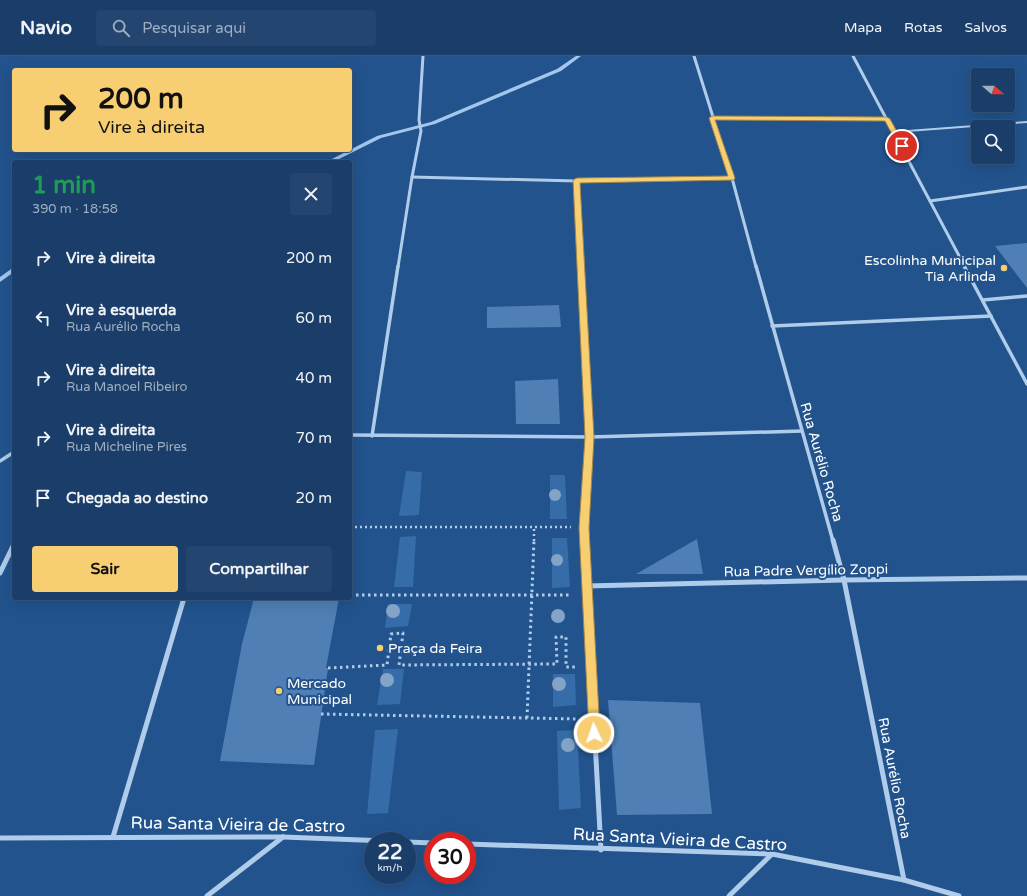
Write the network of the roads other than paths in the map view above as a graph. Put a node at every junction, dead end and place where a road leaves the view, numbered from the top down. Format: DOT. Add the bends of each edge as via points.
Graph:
graph roads {
  1 [pos="423,56"];
  2 [pos="694,56"];
  3 [pos="853,56"];
  4 [pos="712,118"];
  5 [pos="887,119"];
  6 [pos="1027,122"];
  7 [pos="894,132"];
  8 [pos="412,177"];
  9 [pos="732,178"];
  10 [pos="577,180"];
  11 [pos="1027,187"];
  12 [pos="930,201"];
  13 [pos="1027,296"];
  14 [pos="983,300"];
  15 [pos="991,316"];
  16 [pos="772,326"];
  17 [pos="1027,384"];
  18 [pos="802,431"];
  19 [pos="352,435"];
  20 [pos="372,436"];
  21 [pos="590,437"];
  22 [pos="12,453"];
  23 [pos="0,461"];
  24 [pos="12,548"];
  25 [pos="0,573"];
  26 [pos="1027,578"];
  27 [pos="844,580"];
  28 [pos="586,586"];
  29 [pos="183,600"];
  30 [pos="113,837"];
  31 [pos="283,837"];
  32 [pos="0,838"];
  33 [pos="364,840"];
  34 [pos="476,844"];
  35 [pos="601,850"];
  36 [pos="772,854"];
  37 [pos="904,880"];
  38 [pos="207,896"];
  39 [pos="729,896"];
  40 [pos="959,896"];
  1 -- 8 [label="street" via="419,120 421,130"];
  2 -- 4 [label="street, Rua Aurélio Rocha"];
  3 -- 5 [label="street"];
  4 -- 5 [label="street"];
  4 -- 9 [label="street, Rua Aurélio Rocha"];
  5 -- 7 [label="street"];
  6 -- 7 [label="lane"];
  7 -- 12 [label="street"];
  8 -- 10 [label="street"];
  8 -- 20 [label="street"];
  9 -- 10 [label="street"];
  9 -- 16 [label="street, Rua Aurélio Rocha"];
  10 -- 21 [label="street"];
  11 -- 12 [label="street"];
  12 -- 14 [label="street"];
  13 -- 14 [label="street"];
  14 -- 15 [label="street"];
  15 -- 16 [label="street"];
  15 -- 17 [label="street"];
  16 -- 18 [label="street, Rua Aurélio Rocha"];
  18 -- 21 [label="street"];
  18 -- 27 [label="street, Rua Aurélio Rocha"];
  19 -- 20 [label="street"];
  20 -- 21 [label="street"];
  21 -- 28 [label="street" via="584,528"];
  22 -- 23 [label="street"];
  24 -- 25 [label="street"];
  26 -- 27 [label="street, Rua Padre Vergílio Zoppi"];
  27 -- 28 [label="street, Rua Padre Vergílio Zoppi"];
  27 -- 37 [label="street, Rua Aurélio Rocha"];
  28 -- 35 [label="street"];
  29 -- 30 [label="street"];
  30 -- 31 [label="street, Rua Santa Vieira de Castro"];
  30 -- 32 [label="street, Rua Santa Vieira de Castro"];
  31 -- 33 [label="street, Rua Santa Vieira de Castro"];
  31 -- 38 [label="street"];
  34 -- 35 [label="street, Rua Santa Vieira de Castro"];
  35 -- 36 [label="street, Rua Santa Vieira de Castro"];
  36 -- 37 [label="street, Rua Santa Vieira de Castro"];
  36 -- 39 [label="street"];
  37 -- 40 [label="street, Rua Santa Vieira de Castro"];
}
